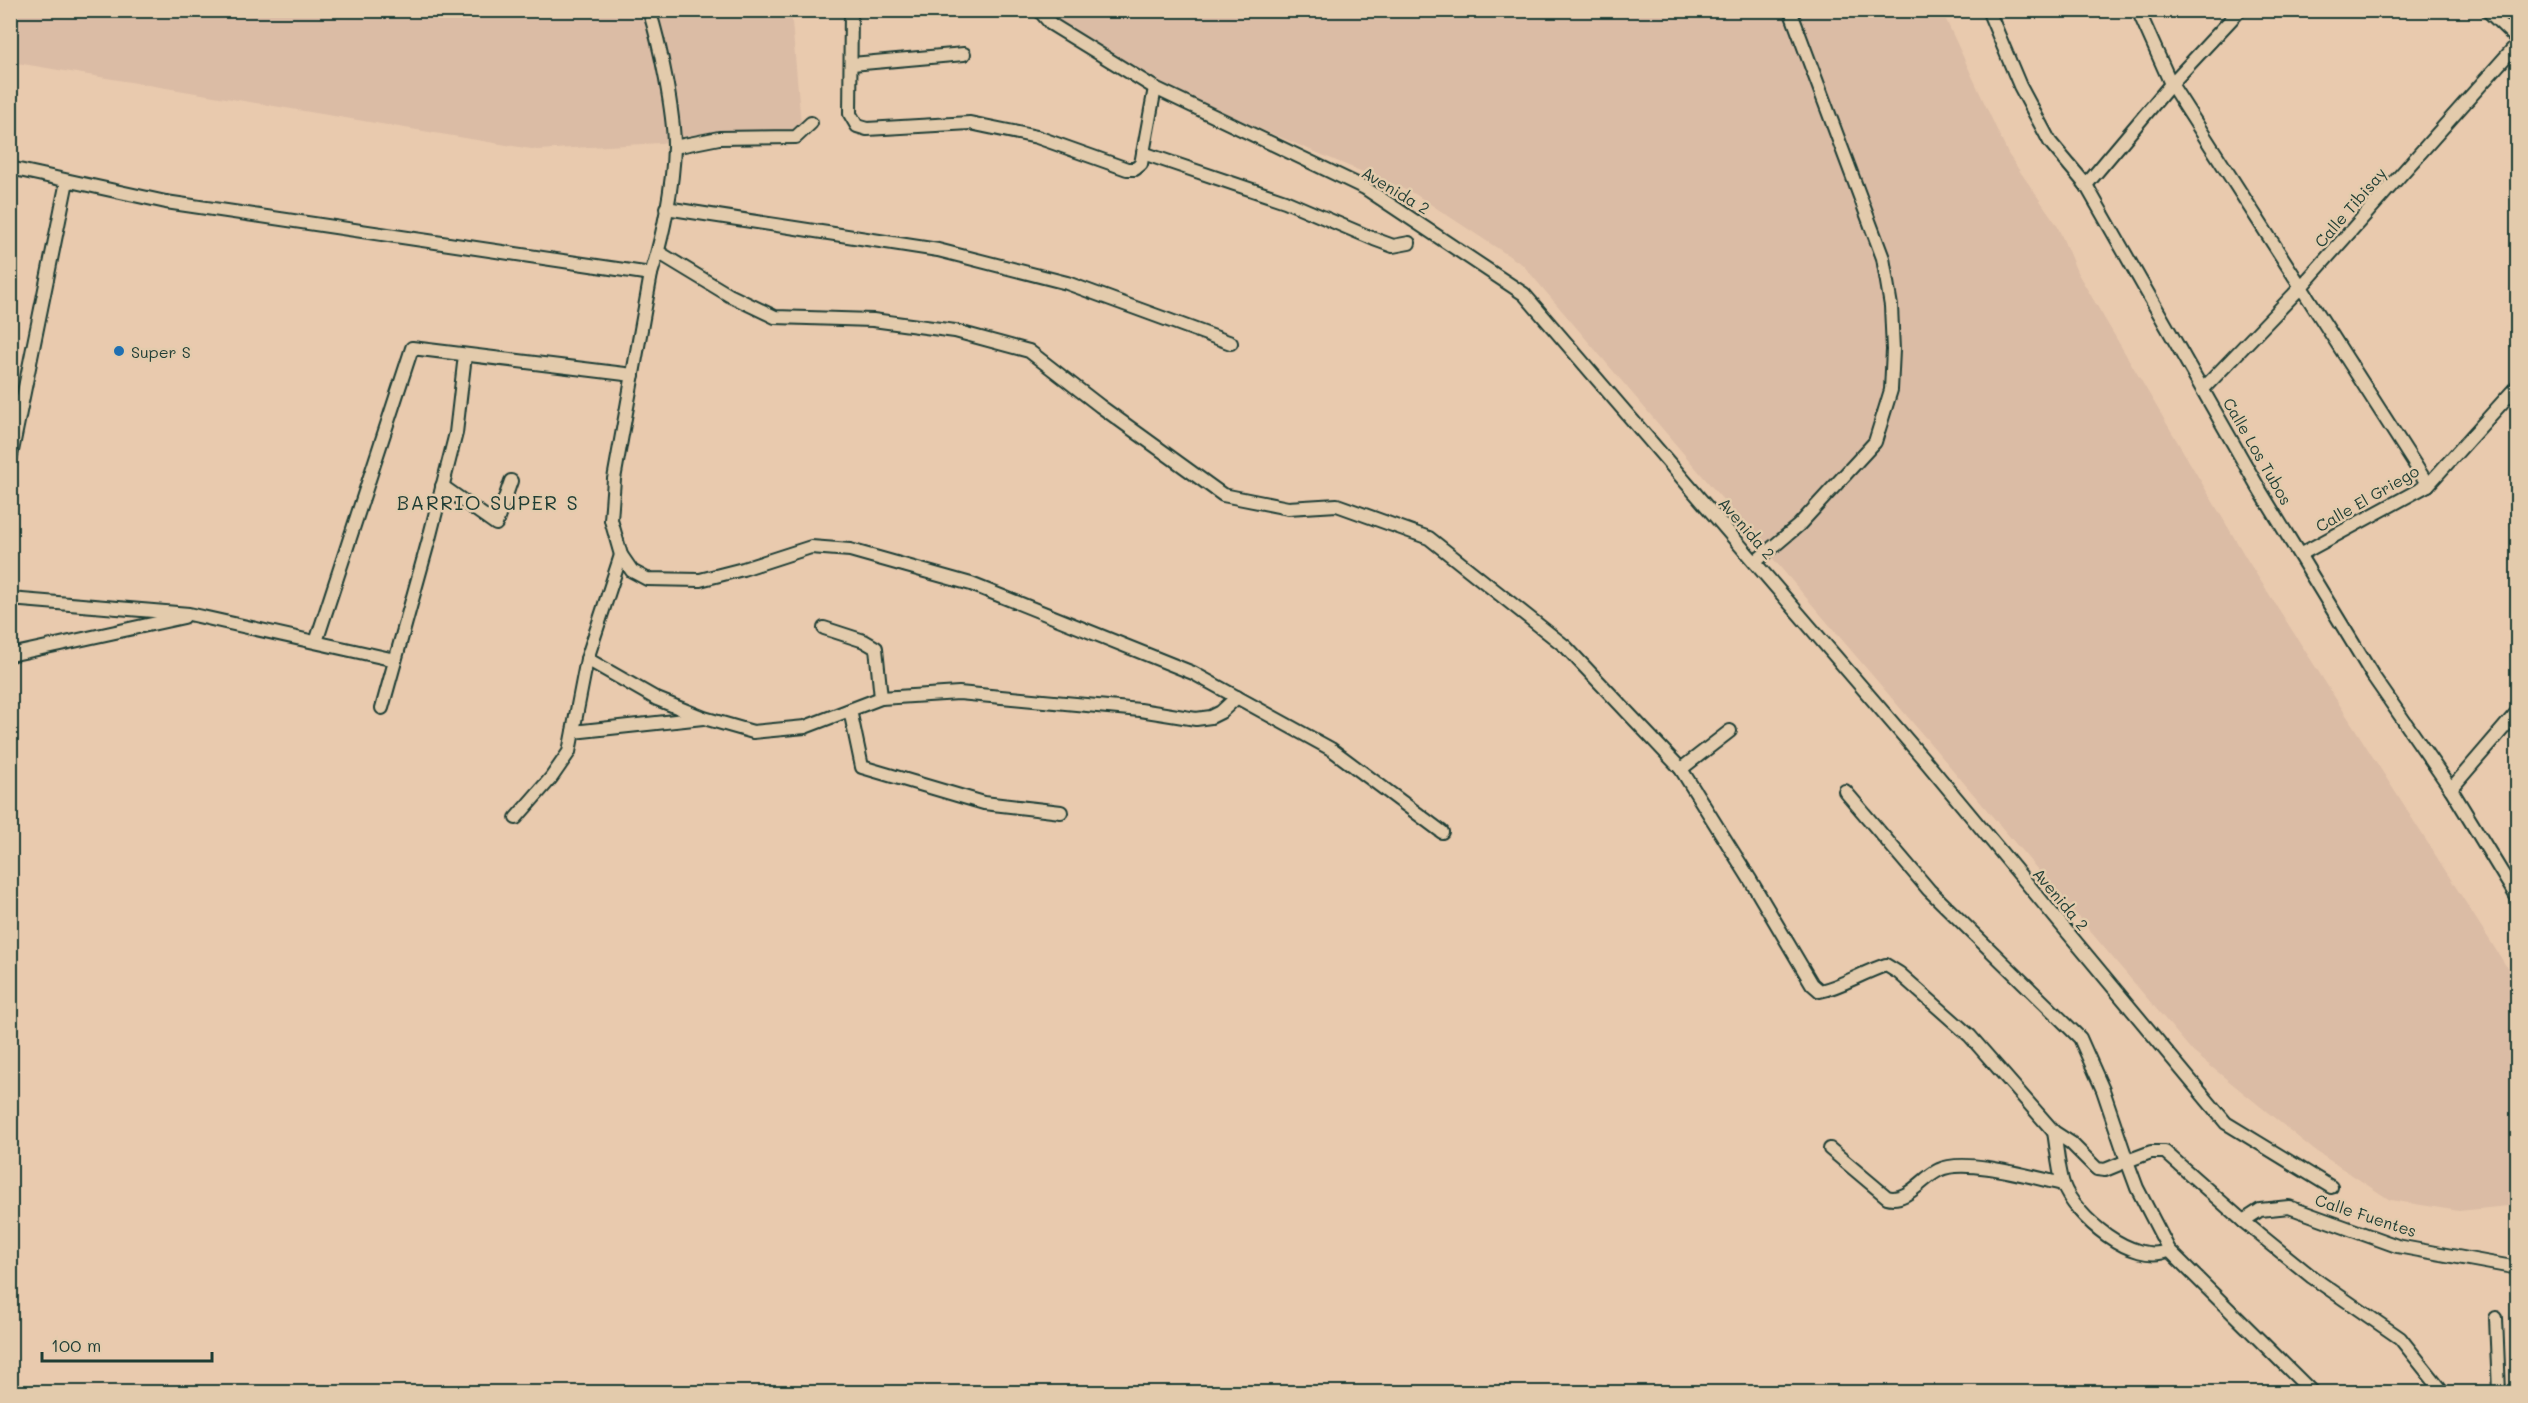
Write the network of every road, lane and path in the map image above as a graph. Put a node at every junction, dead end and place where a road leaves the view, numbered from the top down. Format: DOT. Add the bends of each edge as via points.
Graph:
graph roads {
  1 [pos="649,10"];
  2 [pos="851,10"];
  3 [pos="1039,10"];
  4 [pos="1790,10"];
  5 [pos="1988,10"];
  6 [pos="2138,10"];
  7 [pos="2240,10"];
  8 [pos="2487,10"];
  9 [pos="2517,41"];
  10 [pos="964,54"];
  11 [pos="852,64"];
  12 [pos="2171,84"];
  13 [pos="1155,88"];
  14 [pos="811,123"];
  15 [pos="674,147"];
  16 [pos="1143,153"];
  17 [pos="10,168"];
  18 [pos="68,181"];
  19 [pos="2086,185"];
  20 [pos="666,208"];
  21 [pos="1409,243"];
  22 [pos="658,252"];
  23 [pos="651,274"];
  24 [pos="2301,287"];
  25 [pos="1231,344"];
  26 [pos="465,355"];
  27 [pos="633,375"];
  28 [pos="2517,385"];
  29 [pos="2204,388"];
  30 [pos="10,461"];
  31 [pos="511,481"];
  32 [pos="2428,485"];
  33 [pos="442,486"];
  34 [pos="2301,554"];
  35 [pos="621,555"];
  36 [pos="1755,562"];
  37 [pos="10,599"];
  38 [pos="194,615"];
  39 [pos="824,628"];
  40 [pos="316,642"];
  41 [pos="10,655"];
  42 [pos="587,659"];
  43 [pos="395,660"];
  44 [pos="1237,697"];
  45 [pos="881,698"];
  46 [pos="382,708"];
  47 [pos="850,710"];
  48 [pos="2517,711"];
  49 [pos="704,718"];
  50 [pos="1730,731"];
  51 [pos="573,732"];
  52 [pos="1680,769"];
  53 [pos="2451,789"];
  54 [pos="1845,791"];
  55 [pos="1061,812"];
  56 [pos="516,818"];
  57 [pos="1442,832"];
  58 [pos="2517,899"];
  59 [pos="2054,1132"];
  60 [pos="1830,1149"];
  61 [pos="2127,1161"];
  62 [pos="2063,1185"];
  63 [pos="2331,1187"];
  64 [pos="2243,1221"];
  65 [pos="2169,1250"];
  66 [pos="2517,1268"];
  67 [pos="2496,1318"];
  68 [pos="2312,1392"];
  69 [pos="2443,1392"];
  70 [pos="2499,1392"];
  1 -- 15 [label="street"];
  2 -- 11 [label="street"];
  3 -- 13 [label="street, Avenida 2" via="1051,24"];
  4 -- 36 [label="street" via="1883,258 1891,306 1891,390 1875,442 1799,525"];
  5 -- 19 [label="street, Calle Los Tubos" via="2020,86 2050,142"];
  6 -- 12 [label="street"];
  7 -- 12 [label="street"];
  8 -- 9 [label="street"];
  9 -- 24 [label="street, Calle Tibisay"];
  10 -- 11 [label="street"];
  11 -- 16 [label="street" via="850,114 857,126 867,129 970,123 1037,137 1126,169 1141,164"];
  12 -- 19 [label="street"];
  12 -- 24 [label="street"];
  13 -- 16 [label="street"];
  13 -- 36 [label="street, Avenida 2" via="1365,188 1524,294"];
  14 -- 15 [label="street" via="796,137 719,138"];
  15 -- 20 [label="street"];
  16 -- 21 [label="street" via="1285,201 1393,246"];
  17 -- 18 [label="street"];
  18 -- 23 [label="street" via="166,202"];
  18 -- 30 [label="street"];
  19 -- 29 [label="street, Calle Los Tubos"];
  20 -- 22 [label="street"];
  20 -- 25 [label="street" via="938,250 1067,284"];
  22 -- 23 [label="street"];
  22 -- 52 [label="street" via="729,295 776,317 873,320 956,331 1029,351 1223,495 1288,508 1337,505 1429,538 1566,647"];
  23 -- 27 [label="street"];
  24 -- 29 [label="street, Calle Tibisay"];
  24 -- 32 [label="street"];
  26 -- 27 [label="street"];
  26 -- 33 [label="street" via="456,433"];
  26 -- 40 [label="street" via="412,348"];
  27 -- 35 [label="street" via="614,479 611,520"];
  28 -- 32 [label="street, Calle El Griego"];
  29 -- 34 [label="street, Calle Los Tubos" via="2258,487"];
  31 -- 33 [label="street" via="496,524"];
  32 -- 34 [label="street, Calle El Griego"];
  33 -- 43 [label="street"];
  34 -- 53 [label="street, Calle Los Tubos" via="2373,676"];
  35 -- 42 [label="street"];
  35 -- 44 [label="street" via="632,571 647,579 700,580 811,547 850,550 971,584 1193,673"];
  36 -- 63 [label="street, Avenida 2" via="2226,1123"];
  37 -- 38 [label="street"];
  38 -- 40 [label="street"];
  38 -- 41 [label="street"];
  39 -- 45 [label="street" via="864,640 876,648"];
  40 -- 43 [label="street"];
  42 -- 49 [label="street" via="657,699"];
  42 -- 51 [label="street"];
  43 -- 46 [label="street"];
  44 -- 45 [label="street" via="1221,712 1196,719 960,693"];
  44 -- 57 [label="street" via="1331,749"];
  45 -- 47 [label="street"];
  47 -- 49 [label="street" via="805,727 753,732"];
  47 -- 55 [label="street" via="862,767 984,803"];
  48 -- 53 [label="street"];
  49 -- 51 [label="street"];
  50 -- 52 [label="street"];
  51 -- 56 [label="street" via="569,752 552,778"];
  52 -- 59 [label="street" via="1812,984 1820,991 1886,965 1893,969 1970,1036"];
  53 -- 58 [label="street, Calle Los Tubos"];
  54 -- 61 [label="street" via="1929,890 2080,1038"];
  59 -- 61 [label="street" via="2097,1169 2105,1170"];
  59 -- 62 [label="street"];
  60 -- 62 [label="street" via="1893,1199 1939,1170 1954,1166 1990,1168"];
  61 -- 64 [label="street" via="2151,1152 2165,1152"];
  61 -- 65 [label="street"];
  62 -- 65 [label="street" via="2076,1209 2114,1240 2144,1254 2158,1255"];
  64 -- 66 [label="street, Calle Fuentes" via="2260,1210 2289,1207 2397,1246"];
  64 -- 69 [label="street" via="2312,1277 2400,1338"];
  65 -- 68 [label="street"];
  67 -- 70 [label="street"];
}
